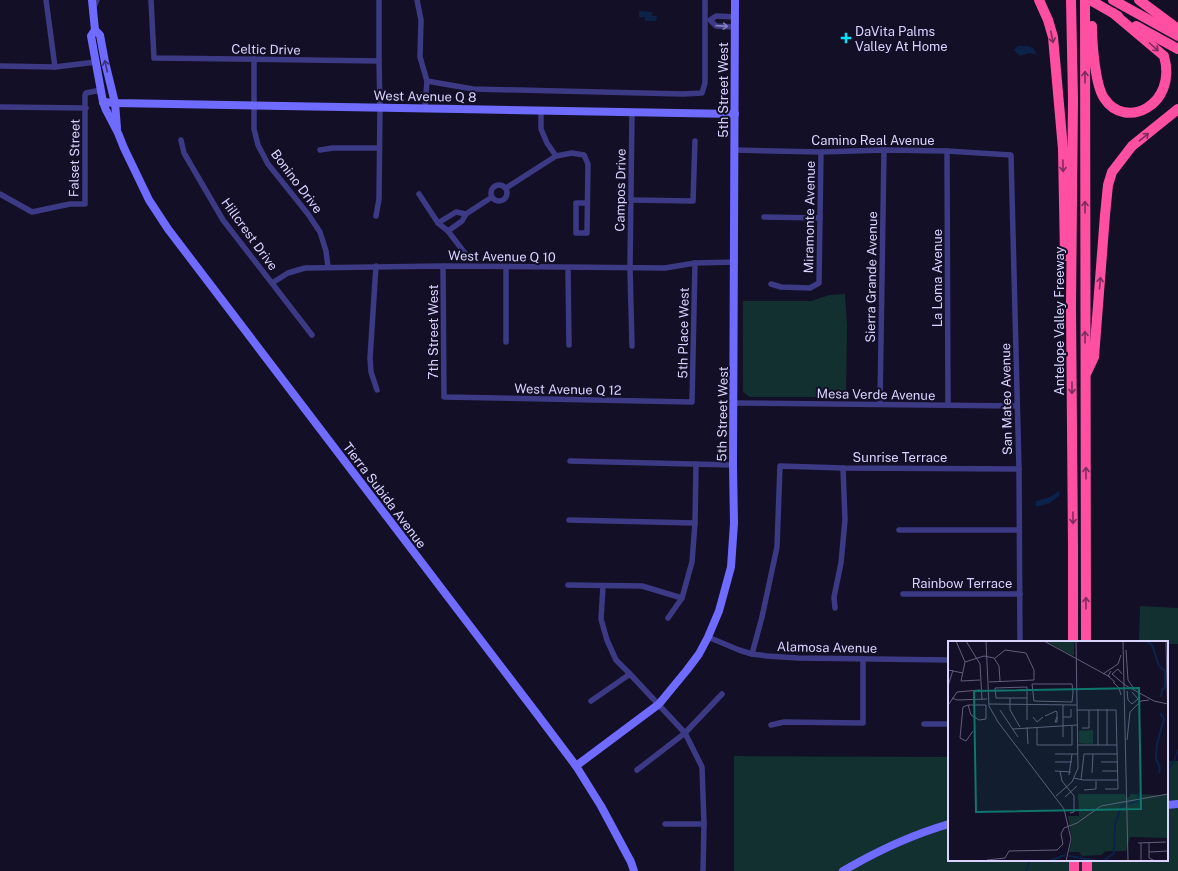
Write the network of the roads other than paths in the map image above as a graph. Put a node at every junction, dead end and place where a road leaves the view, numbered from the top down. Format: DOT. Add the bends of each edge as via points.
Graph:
graph roads {
  1 [pos="46,0"];
  2 [pos="92,0"];
  3 [pos="97,0"];
  4 [pos="151,0"];
  5 [pos="379,0"];
  6 [pos="417,0"];
  7 [pos="705,0"];
  8 [pos="735,0"];
  9 [pos="1040,0"];
  10 [pos="1085,0"];
  11 [pos="1090,0"];
  12 [pos="1113,0"];
  13 [pos="1139,0"];
  14 [pos="1071,4"];
  15 [pos="93,9"];
  16 [pos="1113,13"];
  17 [pos="735,17"];
  18 [pos="1088,19"];
  19 [pos="708,20"];
  20 [pos="735,26"];
  21 [pos="1178,29"];
  22 [pos="95,30"];
  23 [pos="1178,36"];
  24 [pos="1178,49"];
  25 [pos="254,59"];
  26 [pos="379,61"];
  27 [pos="96,62"];
  28 [pos="0,66"];
  29 [pos="55,67"];
  30 [pos="426,81"];
  31 [pos="101,90"];
  32 [pos="103,102"];
  33 [pos="115,103"];
  34 [pos="1178,103"];
  35 [pos="254,105"];
  36 [pos="0,107"];
  37 [pos="86,108"];
  38 [pos="380,108"];
  39 [pos="425,108"];
  40 [pos="1178,109"];
  41 [pos="541,111"];
  42 [pos="632,113"];
  43 [pos="735,114"];
  44 [pos="1155,127"];
  45 [pos="118,133"];
  46 [pos="181,140"];
  47 [pos="695,141"];
  48 [pos="379,148"];
  49 [pos="320,150"];
  50 [pos="735,150"];
  51 [pos="884,150"];
  52 [pos="947,151"];
  53 [pos="821,152"];
  54 [pos="1011,155"];
  55 [pos="556,156"];
  56 [pos="506,188"];
  57 [pos="0,194"];
  58 [pos="419,194"];
  59 [pos="492,197"];
  60 [pos="631,200"];
  61 [pos="587,203"];
  62 [pos="466,214"];
  63 [pos="376,216"];
  64 [pos="764,217"];
  65 [pos="820,218"];
  66 [pos="438,223"];
  67 [pos="448,231"];
  68 [pos="467,256"];
  69 [pos="735,262"];
  70 [pos="695,263"];
  71 [pos="376,266"];
  72 [pos="443,266"];
  73 [pos="506,267"];
  74 [pos="328,268"];
  75 [pos="568,268"];
  76 [pos="630,268"];
  77 [pos="272,283"];
  78 [pos="771,284"];
  79 [pos="1071,307"];
  80 [pos="312,335"];
  81 [pos="506,342"];
  82 [pos="569,345"];
  83 [pos="632,346"];
  84 [pos="1085,376"];
  85 [pos="377,390"];
  86 [pos="444,397"];
  87 [pos="692,402"];
  88 [pos="734,403"];
  89 [pos="880,404"];
  90 [pos="948,405"];
  91 [pos="1017,406"];
  92 [pos="570,461"];
  93 [pos="696,464"];
  94 [pos="733,465"];
  95 [pos="843,468"];
  96 [pos="1019,469"];
  97 [pos="569,520"];
  98 [pos="696,523"];
  99 [pos="899,530"];
  100 [pos="1020,530"];
  101 [pos="568,585"];
  102 [pos="603,586"];
  103 [pos="903,594"];
  104 [pos="1020,594"];
  105 [pos="682,598"];
  106 [pos="836,608"];
  107 [pos="668,618"];
  108 [pos="708,637"];
  109 [pos="1020,641"];
  110 [pos="1073,641"];
  111 [pos="1086,641"];
  112 [pos="752,654"];
  113 [pos="863,659"];
  114 [pos="948,660"];
  115 [pos="630,674"];
  116 [pos="722,694"];
  117 [pos="591,701"];
  118 [pos="659,704"];
  119 [pos="924,724"];
  120 [pos="948,724"];
  121 [pos="771,725"];
  122 [pos="685,733"];
  123 [pos="576,766"];
  124 [pos="637,770"];
  125 [pos="1178,804"];
  126 [pos="1168,805"];
  127 [pos="664,824"];
  128 [pos="704,824"];
  129 [pos="948,824"];
  130 [pos="634,871"];
  131 [pos="703,871"];
  132 [pos="843,871"];
  1 -- 29 [label="street"];
  2 -- 15 [label="street, Tierra Subida Avenue"];
  3 -- 15 [label="street"];
  4 -- 25 [label="street, Celtic Drive" via="154,58"];
  5 -- 26 [label="street"];
  6 -- 30 [label="street" via="421,20 420,57"];
  7 -- 19 [label="street"];
  8 -- 17 [label="street, 5th Street West"];
  9 -- 79 [label="highway, one-way" via="1053,37 1062,149 1066,287"];
  10 -- 18 [label="highway, Antelope Valley Freeway"];
  11 -- 16 [label="highway"];
  11 -- 18 [label="highway"];
  12 -- 23 [label="highway"];
  13 -- 21 [label="highway"];
  14 -- 79 [label="highway, Antelope Valley Freeway"];
  15 -- 22 [label="street, Tierra Subida Avenue"];
  16 -- 18 [label="highway, one-way" via="1164,56 1168,65 1170,74 1167,93 1159,104 1140,112 1126,113 1113,107 1104,98 1099,86"];
  16 -- 24 [label="highway"];
  17 -- 19 [label="street" via="716,16"];
  17 -- 20 [label="street, 5th Street West"];
  84 -- 18 [label="highway, Antelope Valley Freeway, one-way"];
  19 -- 20 [label="street, one-way" via="716,26"];
  19 -- 30 [label="street" via="705,83 702,92 683,94 472,90"];
  20 -- 43 [label="street, 5th Street West"];
  22 -- 27 [label="street, Tierra Subida Avenue" via="91,36"];
  33 -- 22 [label="street, Tierra Subida Avenue, one-way" via="100,35"];
  25 -- 26 [label="street, Celtic Drive"];
  25 -- 35 [label="street, Bonino Drive"];
  26 -- 38 [label="street"];
  27 -- 29 [label="street"];
  27 -- 31 [label="street, Tierra Subida Avenue"];
  28 -- 29 [label="street"];
  30 -- 39 [label="street"];
  31 -- 32 [label="street, Tierra Subida Avenue"];
  31 -- 37 [label="street" via="86,93"];
  32 -- 33 [label="street, West Avenue Q 8"];
  32 -- 45 [label="street, Tierra Subida Avenue"];
  33 -- 35 [label="street, West Avenue Q 8"];
  33 -- 45 [label="street, Tierra Subida Avenue"];
  34 -- 44 [label="highway"];
  35 -- 38 [label="street, West Avenue Q 8"];
  35 -- 74 [label="street, Bonino Drive" via="254,129 258,145 268,164 320,232"];
  36 -- 37 [label="street, Falset Street"];
  37 -- 57 [label="street, Falset Street" via="85,204 70,204 32,212"];
  38 -- 39 [label="street, West Avenue Q 8"];
  38 -- 48 [label="street"];
  39 -- 41 [label="street, West Avenue Q 8"];
  40 -- 44 [label="highway"];
  41 -- 42 [label="street, West Avenue Q 8"];
  41 -- 55 [label="street" via="541,129"];
  42 -- 43 [label="street, West Avenue Q 8"];
  42 -- 60 [label="street, Campos Drive"];
  43 -- 50 [label="street, 5th Street West"];
  84 -- 44 [label="highway, one-way" via="1094,357 1108,185 1112,172 1132,146"];
  45 -- 123 [label="street, Tierra Subida Avenue" via="149,200 168,229"];
  46 -- 77 [label="street, Hillcrest Drive" via="184,153 223,220"];
  47 -- 60 [label="street" via="693,201"];
  48 -- 49 [label="street"];
  48 -- 63 [label="street" via="379,199"];
  50 -- 53 [label="street, Camino Real Avenue"];
  50 -- 69 [label="street, 5th Street West"];
  51 -- 52 [label="street, Camino Real Avenue"];
  51 -- 53 [label="street, Camino Real Avenue"];
  51 -- 89 [label="street, Sierra Grande Avenue"];
  52 -- 54 [label="street, Camino Real Avenue"];
  52 -- 90 [label="street, La Loma Avenue"];
  53 -- 65 [label="street, Miramonte Avenue"];
  54 -- 91 [label="street, San Mateo Avenue"];
  55 -- 56 [label="street"];
  55 -- 61 [label="street" via="572,152 584,155 588,164"];
  56 -- 59 [label="street" via="499,184 494,186"];
  56 -- 59 [label="street" via="507,196 504,199 499,201"];
  58 -- 66 [label="street"];
  59 -- 62 [label="street"];
  60 -- 76 [label="street, Campos Drive"];
  61 -- 61 [label="street" via="587,233 576,233 576,203"];
  62 -- 66 [label="street" via="456,212"];
  62 -- 67 [label="street" via="462,221"];
  64 -- 65 [label="street"];
  65 -- 78 [label="street, Miramonte Avenue" via="819,283 810,288"];
  66 -- 67 [label="street"];
  67 -- 68 [label="street"];
  69 -- 70 [label="street, West Avenue Q 10"];
  69 -- 88 [label="street, 5th Street West"];
  70 -- 76 [label="street, West Avenue Q 10" via="665,268"];
  70 -- 87 [label="street, 5th Place West"];
  71 -- 72 [label="street, West Avenue Q 10"];
  71 -- 74 [label="street, West Avenue Q 10"];
  71 -- 85 [label="street" via="370,358 371,372"];
  72 -- 73 [label="street, West Avenue Q 10"];
  72 -- 86 [label="street, 7th Street West"];
  73 -- 75 [label="street, West Avenue Q 10"];
  73 -- 81 [label="street"];
  74 -- 77 [label="street, West Avenue Q 10" via="305,268 288,273"];
  75 -- 76 [label="street, West Avenue Q 10"];
  75 -- 82 [label="street"];
  76 -- 83 [label="street, Campos Drive"];
  77 -- 80 [label="street, Hillcrest Drive"];
  79 -- 110 [label="highway, Antelope Valley Freeway, one-way"];
  111 -- 84 [label="highway, Antelope Valley Freeway, one-way"];
  86 -- 87 [label="street, West Avenue Q 12"];
  88 -- 89 [label="street, Mesa Verde Avenue"];
  88 -- 94 [label="street, 5th Street West"];
  89 -- 90 [label="street, Mesa Verde Avenue"];
  90 -- 91 [label="street, Mesa Verde Avenue"];
  91 -- 96 [label="street, San Mateo Avenue"];
  92 -- 93 [label="street"];
  93 -- 94 [label="street"];
  93 -- 98 [label="street"];
  94 -- 108 [label="street, 5th Street West" via="734,523 731,567 719,611"];
  95 -- 96 [label="street, Sunrise Terrace"];
  95 -- 106 [label="street" via="845,520 841,564 834,597"];
  95 -- 112 [label="street, Sunrise Terrace" via="780,466 778,547"];
  96 -- 100 [label="street, San Mateo Avenue"];
  97 -- 98 [label="street"];
  98 -- 105 [label="street" via="692,562"];
  99 -- 100 [label="street"];
  100 -- 104 [label="street, San Mateo Avenue"];
  101 -- 102 [label="street"];
  102 -- 105 [label="street" via="642,586"];
  102 -- 115 [label="street" via="601,619 607,640 616,660"];
  103 -- 104 [label="street, Rainbow Terrace"];
  104 -- 109 [label="street, San Mateo Avenue"];
  105 -- 107 [label="street"];
  108 -- 112 [label="street, Alamosa Avenue"];
  108 -- 118 [label="street, 5th Street West" via="687,670"];
  112 -- 113 [label="street, Alamosa Avenue"];
  113 -- 114 [label="street, Alamosa Avenue"];
  113 -- 121 [label="street" via="863,722 784,722"];
  115 -- 117 [label="street"];
  115 -- 118 [label="street"];
  116 -- 122 [label="street"];
  118 -- 122 [label="street"];
  118 -- 123 [label="street, 5th Street West"];
  119 -- 120 [label="street"];
  122 -- 124 [label="street"];
  122 -- 128 [label="street" via="702,767"];
  123 -- 130 [label="street, Tierra Subida Avenue" via="602,806"];
  125 -- 126 [label="street"];
  127 -- 128 [label="street"];
  128 -- 131 [label="street"];
  129 -- 132 [label="street" via="892,845"];
}
